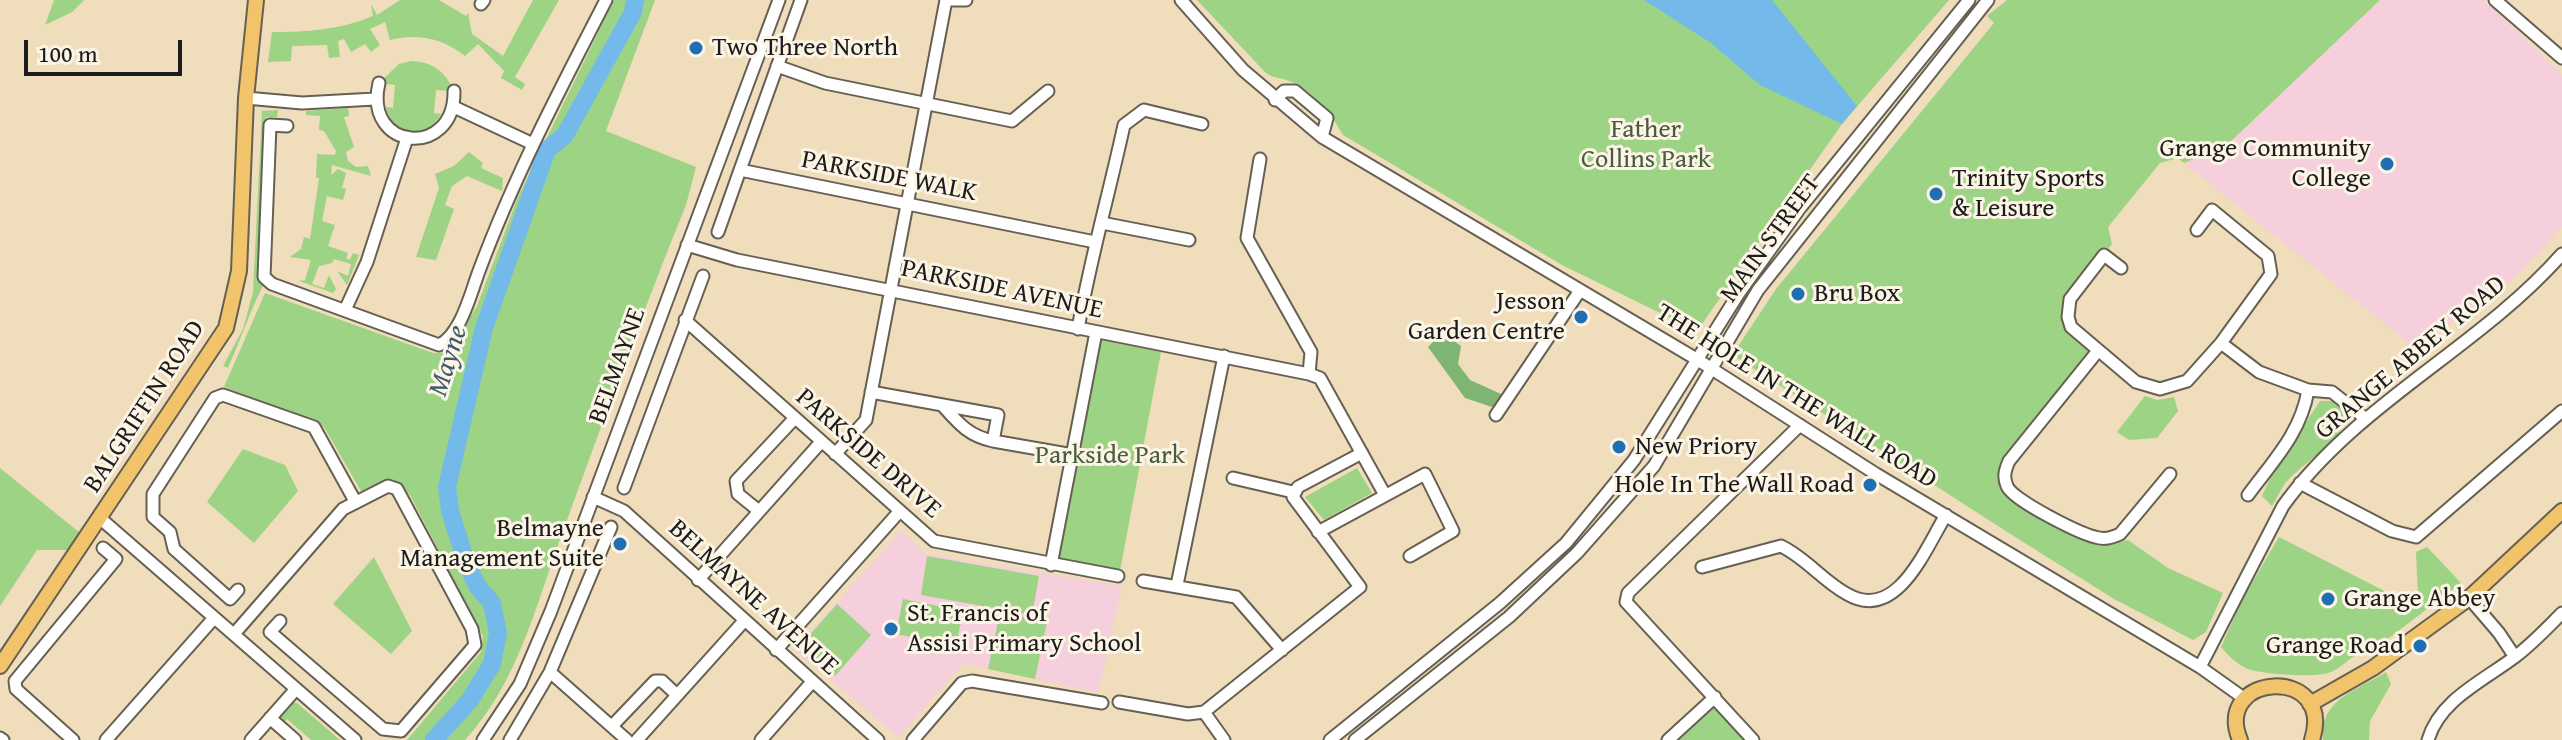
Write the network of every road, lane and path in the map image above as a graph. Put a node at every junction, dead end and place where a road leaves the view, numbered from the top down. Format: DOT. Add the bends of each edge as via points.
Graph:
graph roads {
  1 [pos="256,0"];
  2 [pos="606,0"];
  3 [pos="779,0"];
  4 [pos="801,0"];
  5 [pos="946,0"];
  6 [pos="966,0"];
  7 [pos="1181,0"];
  8 [pos="1969,0"];
  9 [pos="2495,0"];
  10 [pos="1984,2"];
  11 [pos="2562,58"];
  12 [pos="777,66"];
  13 [pos="379,83"];
  14 [pos="454,91"];
  15 [pos="1048,91"];
  16 [pos="246,98"];
  17 [pos="375,99"];
  18 [pos="1275,100"];
  19 [pos="926,102"];
  20 [pos="454,107"];
  21 [pos="1202,124"];
  22 [pos="287,126"];
  23 [pos="1322,137"];
  24 [pos="407,138"];
  25 [pos="533,144"];
  26 [pos="1260,159"];
  27 [pos="740,170"];
  28 [pos="907,202"];
  29 [pos="1102,223"];
  30 [pos="2197,230"];
  31 [pos="718,232"];
  32 [pos="1189,240"];
  33 [pos="1095,242"];
  34 [pos="687,245"];
  35 [pos="2562,254"];
  36 [pos="2121,268"];
  37 [pos="703,276"];
  38 [pos="891,289"];
  39 [pos="1579,292"];
  40 [pos="345,310"];
  41 [pos="685,320"];
  42 [pos="1078,329"];
  43 [pos="1096,332"];
  44 [pos="2221,343"];
  45 [pos="2097,352"];
  46 [pos="1224,356"];
  47 [pos="1698,360"];
  48 [pos="1713,370"];
  49 [pos="1309,374"];
  50 [pos="2308,390"];
  51 [pos="871,392"];
  52 [pos="943,406"];
  53 [pos="2562,411"];
  54 [pos="1496,415"];
  55 [pos="794,419"];
  56 [pos="2366,419"];
  57 [pos="1800,425"];
  58 [pos="993,441"];
  59 [pos="821,442"];
  60 [pos="1362,453"];
  61 [pos="835,454"];
  62 [pos="1073,455"];
  63 [pos="2170,474"];
  64 [pos="1233,478"];
  65 [pos="2300,483"];
  66 [pos="624,488"];
  67 [pos="1293,492"];
  68 [pos="1385,495"];
  69 [pos="2248,495"];
  70 [pos="593,497"];
  71 [pos="355,501"];
  72 [pos="759,511"];
  73 [pos="2562,511"];
  74 [pos="899,512"];
  75 [pos="1946,515"];
  76 [pos="101,519"];
  77 [pos="611,527"];
  78 [pos="1318,532"];
  79 [pos="1566,543"];
  80 [pos="103,548"];
  81 [pos="1577,553"];
  82 [pos="1410,556"];
  83 [pos="1051,565"];
  84 [pos="1702,567"];
  85 [pos="1118,576"];
  86 [pos="698,580"];
  87 [pos="1143,581"];
  88 [pos="1177,585"];
  89 [pos="238,590"];
  90 [pos="2469,598"];
  91 [pos="2562,613"];
  92 [pos="214,618"];
  93 [pos="280,621"];
  94 [pos="744,621"];
  95 [pos="234,634"];
  96 [pos="776,650"];
  97 [pos="1282,650"];
  98 [pos="2515,657"];
  99 [pos="0,666"];
  100 [pos="2200,667"];
  101 [pos="550,672"];
  102 [pos="812,682"];
  103 [pos="296,689"];
  104 [pos="677,695"];
  105 [pos="1715,697"];
  106 [pos="2245,699"];
  107 [pos="1119,702"];
  108 [pos="1102,703"];
  109 [pos="2310,704"];
  110 [pos="1204,712"];
  111 [pos="270,718"];
  112 [pos="612,726"];
  113 [pos="2236,737"];
  114 [pos="73,740"];
  115 [pos="106,740"];
  116 [pos="251,740"];
  117 [pos="295,740"];
  118 [pos="355,740"];
  119 [pos="483,740"];
  120 [pos="510,740"];
  121 [pos="627,740"];
  122 [pos="637,740"];
  123 [pos="761,740"];
  124 [pos="878,740"];
  125 [pos="913,740"];
  126 [pos="1224,740"];
  127 [pos="1330,740"];
  128 [pos="1355,740"];
  129 [pos="1668,740"];
  130 [pos="1753,740"];
  131 [pos="2312,740"];
  132 [pos="2428,740"];
  1 -- 16 [label="main road, BALGRIFFIN ROAD"];
  2 -- 25 [label="street"];
  3 -- 34 [label="street, BELMAYNE"];
  4 -- 12 [label="street"];
  5 -- 6 [label="street"];
  5 -- 19 [label="street"];
  7 -- 18 [label="street, THE HOLE IN THE WALL ROAD"];
  8 -- 47 [label="street, MAIN STREET" via="1800,208"];
  9 -- 11 [label="street"];
  10 -- 48 [label="street, MAIN STREET" via="1764,281"];
  12 -- 19 [label="street" via="825,83"];
  12 -- 27 [label="street"];
  13 -- 17 [label="street"];
  14 -- 20 [label="street"];
  15 -- 19 [label="street" via="1012,121"];
  16 -- 17 [label="street" via="302,103"];
  16 -- 76 [label="main road, BALGRIFFIN ROAD" via="239,271 226,328"];
  17 -- 24 [label="street" via="388,129"];
  18 -- 23 [label="street, THE HOLE IN THE WALL ROAD"];
  18 -- 23 [label="street" via="1284,91 1295,91 1327,118"];
  19 -- 28 [label="street"];
  20 -- 24 [label="street" via="437,132"];
  20 -- 25 [label="street"];
  21 -- 29 [label="street" via="1144,110 1124,125"];
  22 -- 40 [label="street" via="270,125 264,277"];
  23 -- 39 [label="street, THE HOLE IN THE WALL ROAD"];
  24 -- 40 [label="street" via="367,262"];
  25 -- 40 [label="street" via="445,342 432,344"];
  26 -- 49 [label="street" via="1247,238 1311,352"];
  27 -- 28 [label="street, PARKSIDE WALK"];
  27 -- 31 [label="street"];
  28 -- 33 [label="street, PARKSIDE WALK"];
  28 -- 38 [label="street"];
  29 -- 32 [label="street"];
  29 -- 33 [label="street"];
  30 -- 44 [label="street" via="2212,210 2268,256 2272,266 2267,282"];
  33 -- 42 [label="street"];
  34 -- 38 [label="street, PARKSIDE AVENUE" via="737,260"];
  34 -- 70 [label="street, BELMAYNE"];
  35 -- 56 [label="street, GRANGE ABBEY ROAD" via="2515,303"];
  36 -- 45 [label="street" via="2104,255 2067,309 2071,327"];
  37 -- 41 [label="street"];
  38 -- 42 [label="street, PARKSIDE AVENUE"];
  38 -- 51 [label="street"];
  39 -- 47 [label="street, THE HOLE IN THE WALL ROAD"];
  39 -- 54 [label="street"];
  41 -- 55 [label="street, PARKSIDE DRIVE"];
  41 -- 66 [label="street"];
  42 -- 43 [label="street, PARKSIDE AVENUE"];
  43 -- 46 [label="street, PARKSIDE AVENUE"];
  43 -- 62 [label="street"];
  44 -- 45 [label="street" via="2187,381 2160,389 2136,382"];
  44 -- 50 [label="street" via="2259,372"];
  45 -- 63 [label="street" via="2009,461 2006,485 2012,494 2086,534 2109,538 2120,534"];
  46 -- 49 [label="street, PARKSIDE AVENUE"];
  46 -- 88 [label="street"];
  47 -- 48 [label="street, THE HOLE IN THE WALL ROAD"];
  47 -- 79 [label="street, MAIN STREET" via="1634,460"];
  48 -- 57 [label="street, THE HOLE IN THE WALL ROAD"];
  48 -- 81 [label="street, MAIN STREET" via="1654,466"];
  49 -- 60 [label="street" via="1320,378"];
  50 -- 56 [label="street" via="2332,392"];
  50 -- 69 [label="street" via="2298,424"];
  51 -- 52 [label="street"];
  51 -- 61 [label="street" via="866,420"];
  52 -- 58 [label="street" via="965,430"];
  52 -- 58 [label="street" via="998,415"];
  53 -- 65 [label="street" via="2416,537 2392,531"];
  55 -- 59 [label="street, PARKSIDE DRIVE"];
  55 -- 72 [label="street" via="736,481 738,494"];
  56 -- 65 [label="street, GRANGE ABBEY ROAD"];
  57 -- 75 [label="street, THE HOLE IN THE WALL ROAD"];
  57 -- 105 [label="street" via="1628,593 1630,611"];
  58 -- 62 [label="street"];
  59 -- 61 [label="street, PARKSIDE DRIVE"];
  59 -- 72 [label="street"];
  60 -- 67 [label="street"];
  60 -- 68 [label="street"];
  61 -- 74 [label="street, PARKSIDE DRIVE"];
  62 -- 83 [label="street"];
  64 -- 67 [label="street"];
  65 -- 100 [label="street, GRANGE ABBEY ROAD"];
  67 -- 78 [label="street"];
  68 -- 78 [label="street"];
  68 -- 82 [label="street" via="1425,474 1453,526 1451,534"];
  70 -- 86 [label="street, BELMAYNE AVENUE" via="624,511"];
  70 -- 119 [label="street, BELMAYNE" via="532,660"];
  71 -- 89 [label="street" via="314,427 223,395 215,398 153,494 151,509 170,532 177,552 230,599"];
  71 -- 93 [label="street" via="381,487 397,489 472,629 473,650 395,733 383,729 270,632"];
  71 -- 95 [label="street"];
  72 -- 86 [label="street"];
  73 -- 90 [label="main road"];
  74 -- 83 [label="street, PARKSIDE DRIVE" via="934,541"];
  74 -- 96 [label="street"];
  75 -- 84 [label="street" via="1898,590 1881,600 1846,594 1781,546"];
  75 -- 100 [label="street, THE HOLE IN THE WALL ROAD"];
  76 -- 92 [label="street"];
  76 -- 99 [label="main road, BALGRIFFIN ROAD"];
  77 -- 101 [label="street"];
  78 -- 97 [label="street" via="1360,587"];
  79 -- 81 [label="street"];
  79 -- 127 [label="street, MAIN STREET"];
  80 -- 114 [label="street" via="116,559 15,681 16,689"];
  81 -- 128 [label="street, MAIN STREET" via="1509,617"];
  83 -- 85 [label="street, PARKSIDE DRIVE"];
  86 -- 94 [label="street, BELMAYNE AVENUE"];
  87 -- 88 [label="street"];
  88 -- 97 [label="street" via="1236,597"];
  90 -- 98 [label="street"];
  90 -- 109 [label="main road" via="2373,668"];
  91 -- 98 [label="street"];
  92 -- 95 [label="street"];
  92 -- 115 [label="street"];
  94 -- 96 [label="street, BELMAYNE AVENUE"];
  94 -- 104 [label="street"];
  95 -- 103 [label="street"];
  96 -- 102 [label="street, BELMAYNE AVENUE"];
  97 -- 110 [label="street"];
  98 -- 132 [label="street" via="2453,701 2435,721"];
  100 -- 106 [label="street, THE HOLE IN THE WALL ROAD"];
  101 -- 112 [label="street"];
  101 -- 120 [label="street"];
  102 -- 123 [label="street"];
  102 -- 124 [label="street, BELMAYNE AVENUE"];
  103 -- 111 [label="street"];
  103 -- 118 [label="street"];
  104 -- 112 [label="street" via="655,681"];
  104 -- 122 [label="street"];
  105 -- 129 [label="street"];
  105 -- 130 [label="street"];
  106 -- 109 [label="main road" via="2279,685 2302,694"];
  106 -- 113 [label="main road"];
  107 -- 110 [label="street"];
  108 -- 125 [label="street" via="972,681 962,683"];
  109 -- 131 [label="main road"];
  110 -- 126 [label="street"];
  111 -- 116 [label="street"];
  111 -- 117 [label="street"];
  112 -- 121 [label="street"];
}
